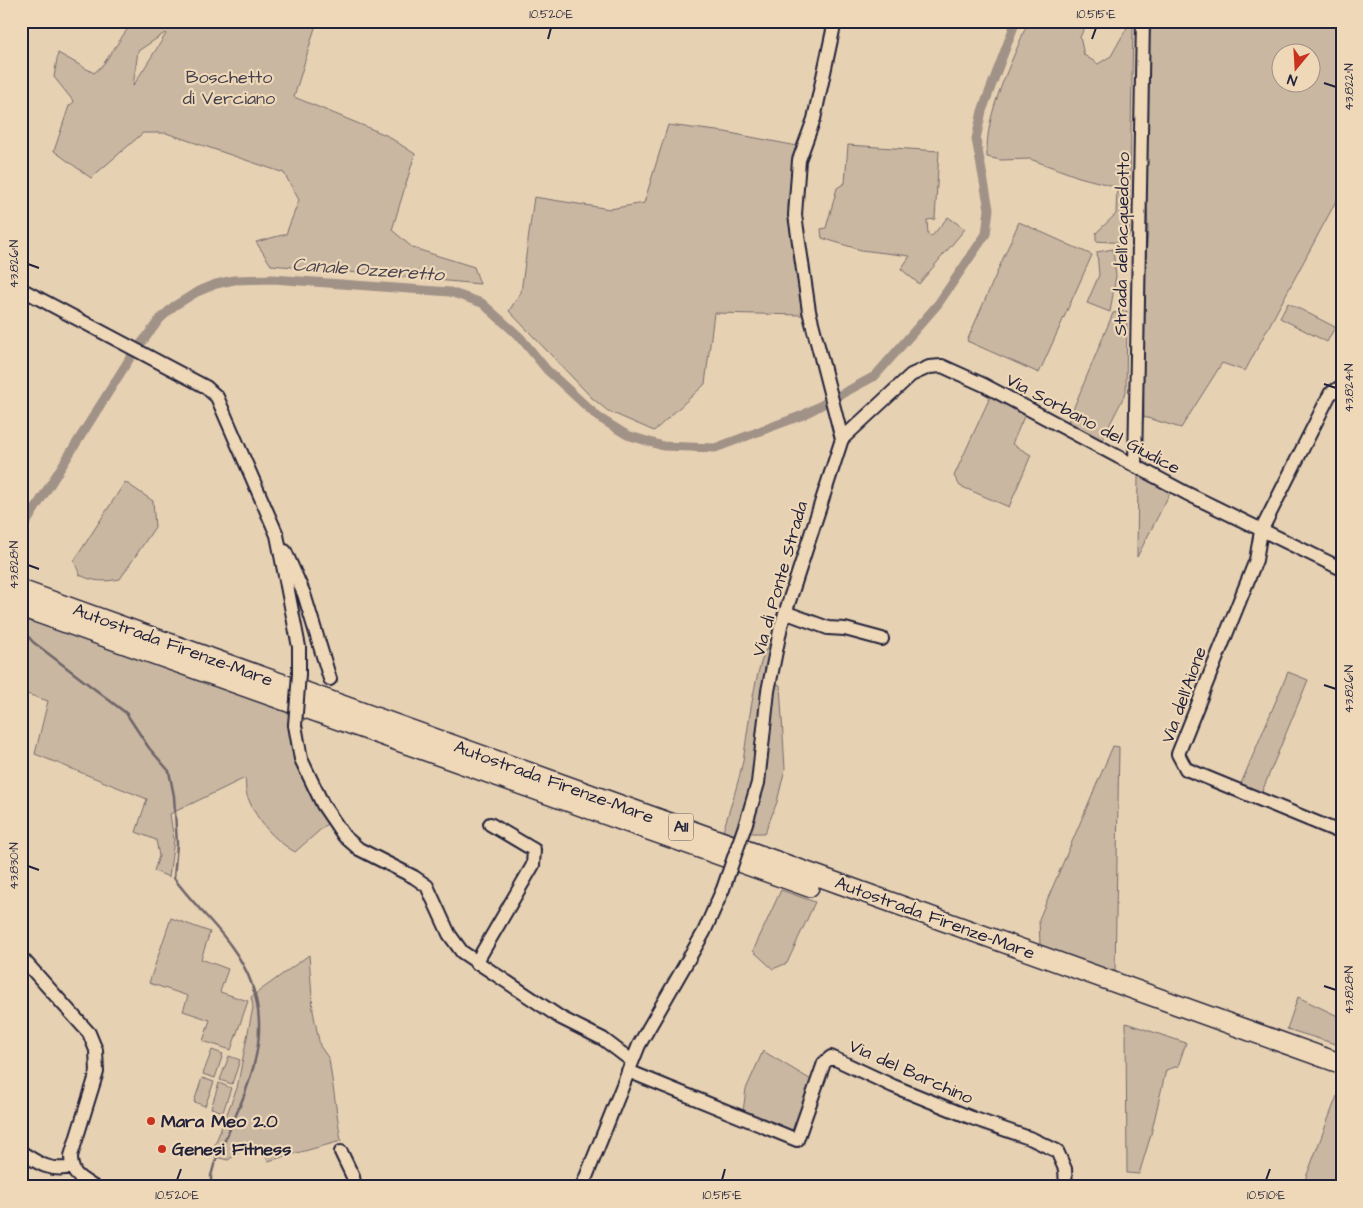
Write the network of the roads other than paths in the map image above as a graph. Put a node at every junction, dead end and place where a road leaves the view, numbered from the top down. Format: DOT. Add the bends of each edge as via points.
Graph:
graph roads {
  1 [pos="835,21"];
  2 [pos="1144,21"];
  3 [pos="21,289"];
  4 [pos="1342,386"];
  5 [pos="842,439"];
  6 [pos="1135,466"];
  7 [pos="1261,531"];
  8 [pos="277,535"];
  9 [pos="1342,569"];
  10 [pos="21,590"];
  11 [pos="21,607"];
  12 [pos="787,613"];
  13 [pos="882,639"];
  14 [pos="330,679"];
  15 [pos="490,824"];
  16 [pos="1342,833"];
  17 [pos="21,957"];
  18 [pos="476,963"];
  19 [pos="1342,1064"];
  20 [pos="630,1066"];
  21 [pos="1342,1076"];
  22 [pos="21,1152"];
  23 [pos="341,1152"];
  24 [pos="71,1167"];
  25 [pos="94,1187"];
  26 [pos="355,1187"];
  27 [pos="582,1187"];
  28 [pos="1066,1187"];
  1 -- 5 [label="street" via="814,119 799,160 795,215 809,311"];
  2 -- 6 [label="street, Strada dell'acquedotto"];
  3 -- 8 [label="street" via="206,386 217,397"];
  4 -- 7 [label="street, Via dell'Aione" via="1330,394"];
  5 -- 6 [label="street, Via Sorbano del Giudice" via="911,374 942,366"];
  5 -- 12 [label="street, Via di Ponte Strada" via="797,573"];
  6 -- 7 [label="street, Via Sorbano del Giudice"];
  7 -- 9 [label="street, Via Sorbano del Giudice"];
  7 -- 16 [label="street, Via dell'Aione" via="1256,560 1178,754 1186,769"];
  8 -- 14 [label="street" via="304,594"];
  8 -- 18 [label="street, bridge" via="298,647 300,674 295,725 300,760 323,805 344,836 359,850 427,886 450,934 462,952"];
  10 -- 19 [label="highway, Autostrada Firenze-Mare / A11"];
  11 -- 21 [label="highway, Autostrada Firenze-Mare / A11"];
  12 -- 13 [label="street" via="828,628"];
  12 -- 20 [label="street, Via di Ponte Strada, bridge" via="781,626 768,691 758,783 747,820 704,932 638,1045"];
  15 -- 18 [label="street" via="534,850 535,857"];
  17 -- 24 [label="street" via="89,1033 96,1050 97,1072 71,1156"];
  18 -- 20 [label="street" via="561,1018 603,1039"];
  20 -- 27 [label="street, Via di Ponte Strada"];
  20 -- 28 [label="street, Via del Barchino" via="797,1140 824,1063 830,1057 893,1086 1032,1138 1057,1151 1065,1169"];
  22 -- 24 [label="street" via="49,1169"];
  23 -- 26 [label="street" via="354,1176"];
  24 -- 25 [label="street" via="78,1177"];
}
